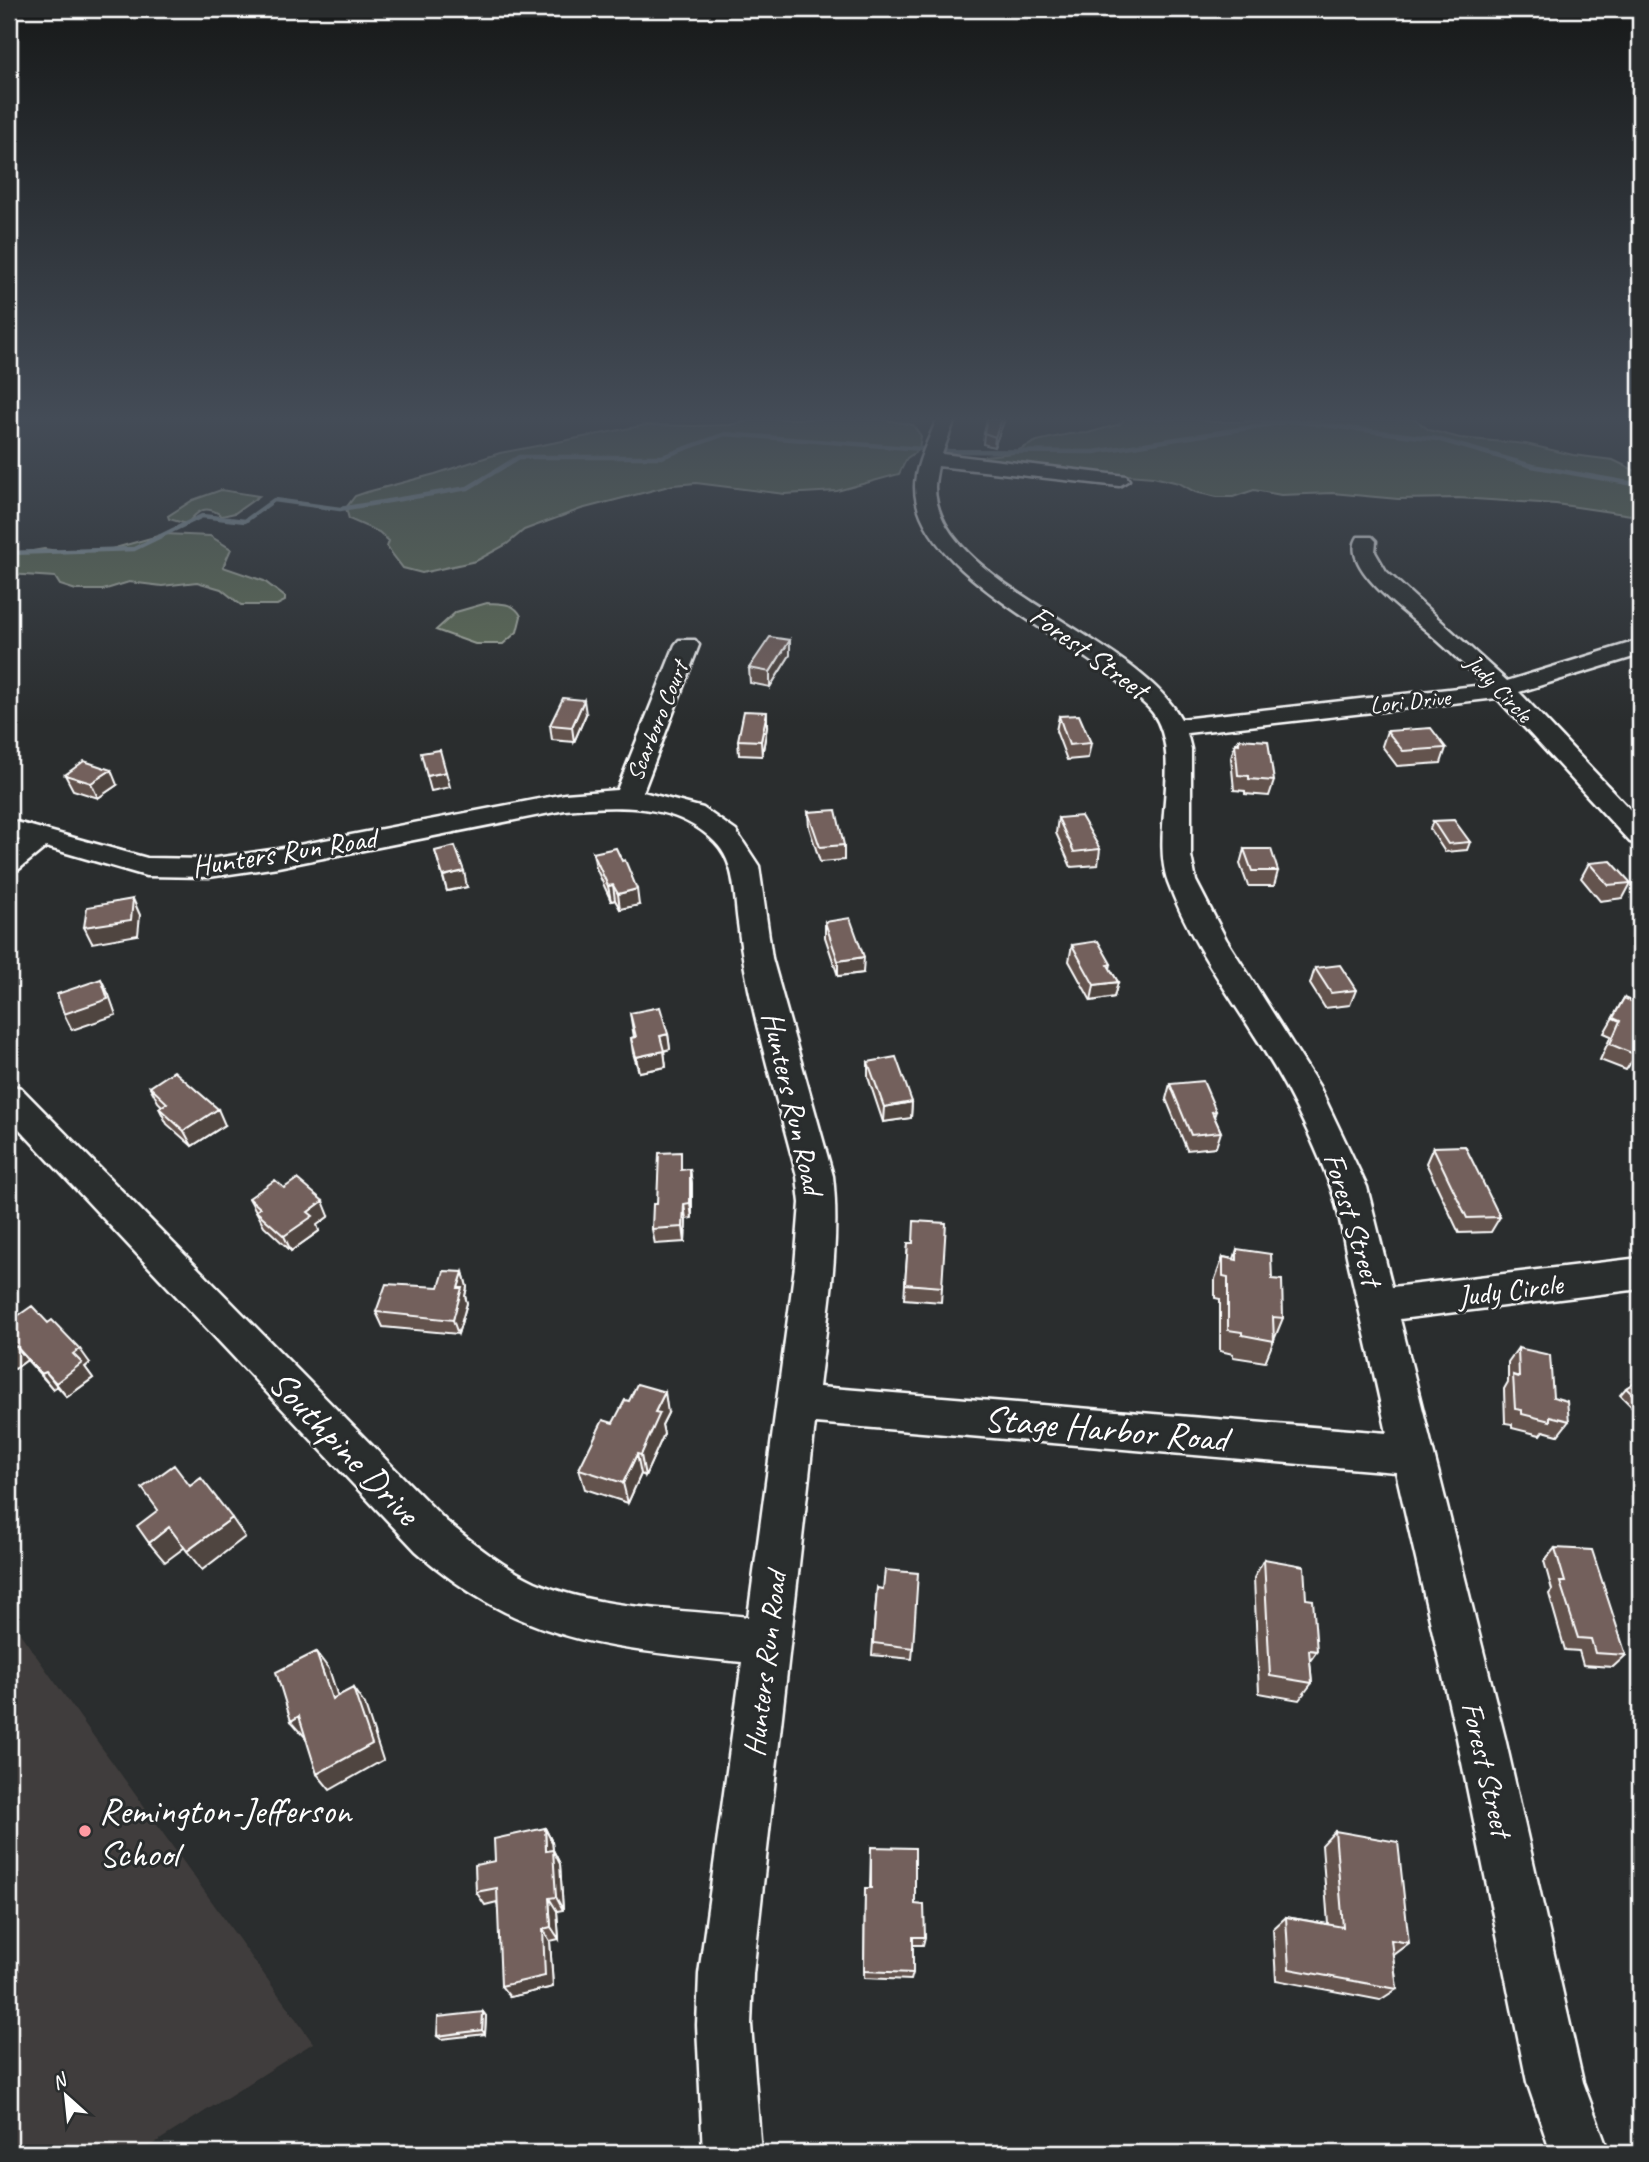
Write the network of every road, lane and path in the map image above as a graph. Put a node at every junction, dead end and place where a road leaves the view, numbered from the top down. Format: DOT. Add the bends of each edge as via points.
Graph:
graph roads {
  1 [pos="934,520"];
  2 [pos="1365,541"];
  3 [pos="687,645"];
  4 [pos="1640,647"];
  5 [pos="1500,690"];
  6 [pos="1173,727"];
  7 [pos="626,798"];
  8 [pos="24,833"];
  9 [pos="1640,836"];
  10 [pos="9,863"];
  11 [pos="9,1097"];
  12 [pos="1640,1273"];
  13 [pos="1379,1305"];
  14 [pos="797,1403"];
  15 [pos="1414,1454"];
  16 [pos="767,1642"];
  17 [pos="732,2153"];
  18 [pos="1580,2153"];
  1 -- 6 [label="street, Forest Street" via="963,560 1125,673 1163,708"];
  2 -- 5 [label="street, Judy Circle" via="1363,552 1372,570"];
  3 -- 7 [label="street, Scarboro Court"];
  4 -- 5 [label="street, Lori Drive"];
  5 -- 6 [label="street, Lori Drive"];
  5 -- 9 [label="street, Judy Circle"];
  6 -- 13 [label="street, Forest Street" via="1178,749 1177,856 1182,881 1210,940 1302,1086 1332,1145 1349,1187"];
  7 -- 8 [label="street, Hunters Run Road" via="565,802 209,868 146,867"];
  7 -- 14 [label="street, Hunters Run Road" via="663,804 706,821 734,845 745,866 757,958 808,1146 818,1203"];
  8 -- 10 [label="street"];
  11 -- 16 [label="street, Southpine Drive" via="466,1567 548,1609 633,1626"];
  12 -- 13 [label="street, Judy Circle"];
  13 -- 15 [label="street, Forest Street"];
  14 -- 15 [label="street, Stage Harbor Road"];
  14 -- 16 [label="street, Hunters Run Road"];
  15 -- 18 [label="street, Forest Street" via="1555,2082"];
  16 -- 17 [label="street, Hunters Run Road" via="726,1974 724,2025"];
}
